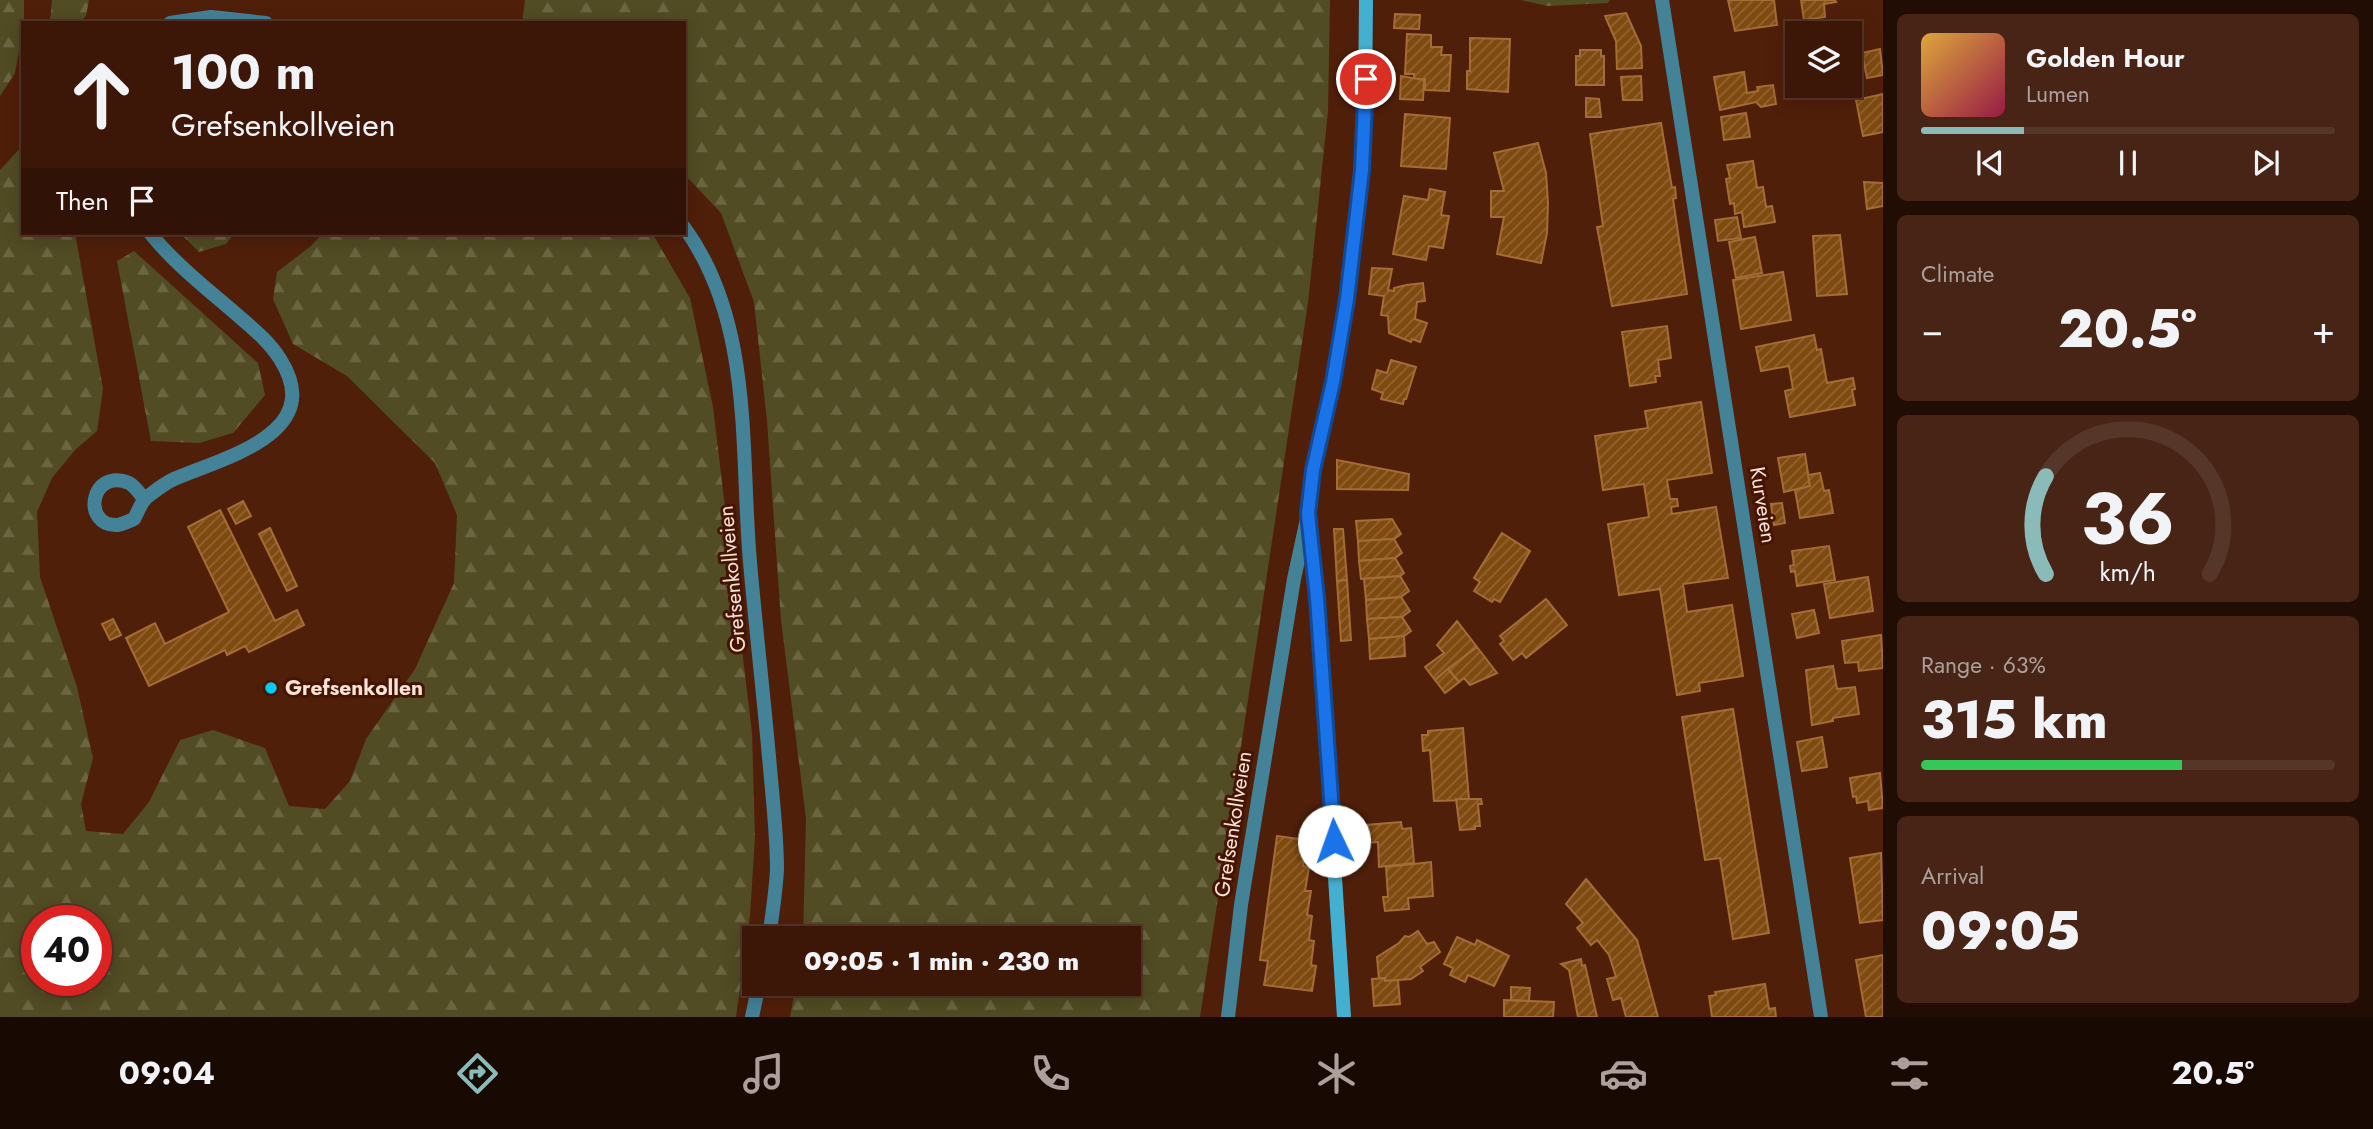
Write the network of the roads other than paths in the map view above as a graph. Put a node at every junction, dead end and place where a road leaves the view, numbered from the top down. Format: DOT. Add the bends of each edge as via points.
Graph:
graph roads {
  1 [pos="1366,0"];
  2 [pos="1662,0"];
  3 [pos="184,21"];
  4 [pos="248,21"];
  5 [pos="686,230"];
  6 [pos="152,235"];
  7 [pos="144,499"];
  8 [pos="1308,514"];
  9 [pos="1292,597"];
  10 [pos="1317,598"];
  11 [pos="770,926"];
  12 [pos="756,996"];
  13 [pos="752,1017"];
  14 [pos="1228,1017"];
  15 [pos="1344,1017"];
  16 [pos="1821,1017"];
  1 -- 8 [label="street, Grefsenkollveien" via="1357,220"];
  2 -- 16 [label="street, Kurveien"];
  3 -- 4 [label="street" via="211,17"];
  5 -- 11 [label="street, Grefsenkollveien" via="707,261 716,285 738,374 775,835 777,870"];
  6 -- 7 [label="street" via="271,346 287,372 292,393 287,413 269,435 171,481"];
  7 -- 7 [label="street" via="134,519 117,525 95,512 93,498 113,480 131,484"];
  8 -- 9 [label="street, Grefsenkollveien"];
  8 -- 10 [label="street"];
  9 -- 10 [label="street"];
  9 -- 14 [label="street, Grefsenkollveien" via="1241,905"];
  10 -- 15 [label="street"];
  12 -- 13 [label="street"];
}
